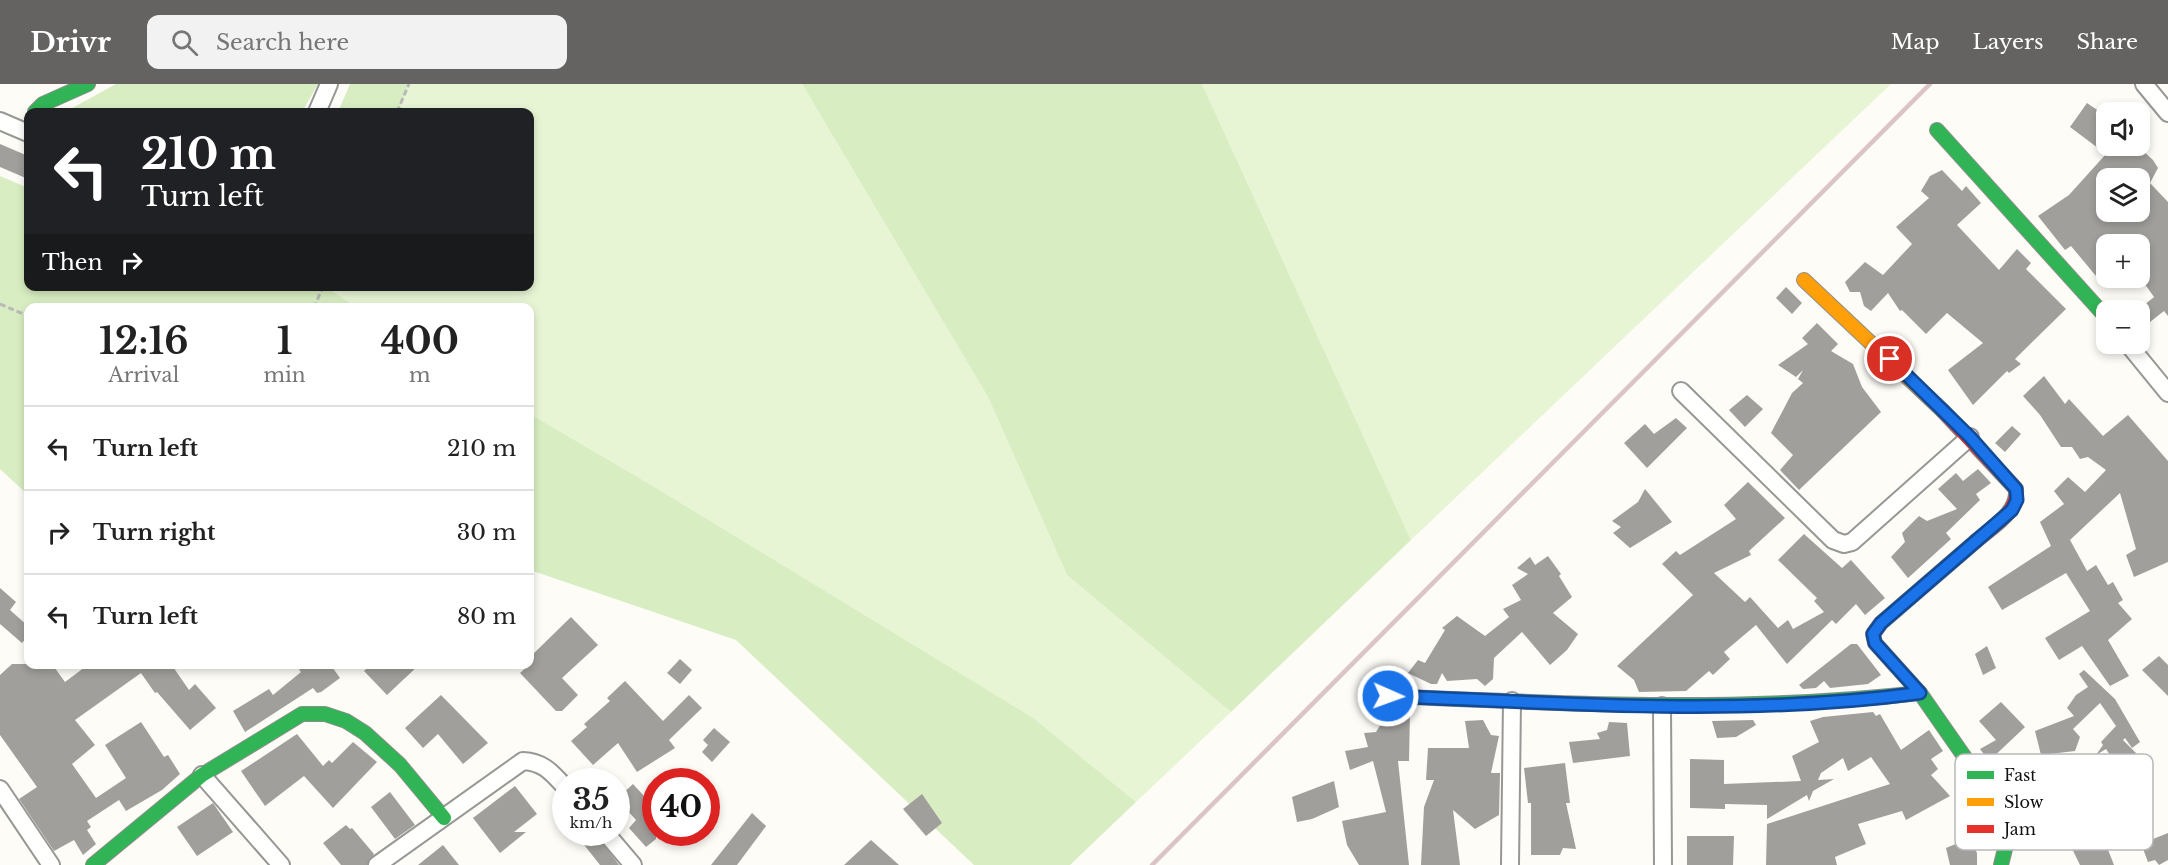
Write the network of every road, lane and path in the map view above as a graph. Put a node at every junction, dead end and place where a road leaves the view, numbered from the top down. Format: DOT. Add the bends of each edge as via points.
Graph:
graph roads {
  1 [pos="88,84"];
  2 [pos="329,84"];
  3 [pos="409,84"];
  4 [pos="2144,84"];
  5 [pos="39,108"];
  6 [pos="319,108"];
  7 [pos="399,108"];
  8 [pos="2168,113"];
  9 [pos="0,121"];
  10 [pos="24,127"];
  11 [pos="1937,130"];
  12 [pos="1804,280"];
  13 [pos="0,304"];
  14 [pos="2096,305"];
  15 [pos="24,314"];
  16 [pos="2136,354"];
  17 [pos="1681,391"];
  18 [pos="2168,393"];
  19 [pos="1970,437"];
  20 [pos="1920,693"];
  21 [pos="1388,696"];
  22 [pos="1512,701"];
  23 [pos="1662,706"];
  24 [pos="1962,754"];
  25 [pos="552,772"];
  26 [pos="202,775"];
  27 [pos="0,789"];
  28 [pos="444,818"];
  29 [pos="616,846"];
  30 [pos="2005,850"];
  31 [pos="51,865"];
  32 [pos="93,865"];
  33 [pos="281,865"];
  34 [pos="377,865"];
  35 [pos="633,865"];
  36 [pos="1510,865"];
  37 [pos="1662,865"];
  38 [pos="2001,865"];
  1 -- 5 [label="street"];
  2 -- 6 [label="street"];
  3 -- 7 [label="path"];
  4 -- 8 [label="street"];
  9 -- 10 [label="street"];
  11 -- 14 [label="street"];
  12 -- 19 [label="street"];
  13 -- 15 [label="path"];
  16 -- 18 [label="street"];
  17 -- 19 [label="street" via="1833,540 1844,544 1852,542"];
  19 -- 20 [label="street" via="2016,489 2017,500 2012,510 1873,634 1875,643"];
  20 -- 23 [label="street" via="1857,700"];
  20 -- 24 [label="street"];
  21 -- 22 [label="street"];
  22 -- 23 [label="street"];
  22 -- 36 [label="street"];
  23 -- 37 [label="street"];
  25 -- 28 [label="street" via="535,762 523,761"];
  26 -- 28 [label="street" via="302,714 315,713 360,729 378,742"];
  26 -- 32 [label="street"];
  26 -- 33 [label="street"];
  27 -- 31 [label="street"];
  28 -- 34 [label="street"];
  29 -- 35 [label="street"];
  30 -- 38 [label="street"];
}
